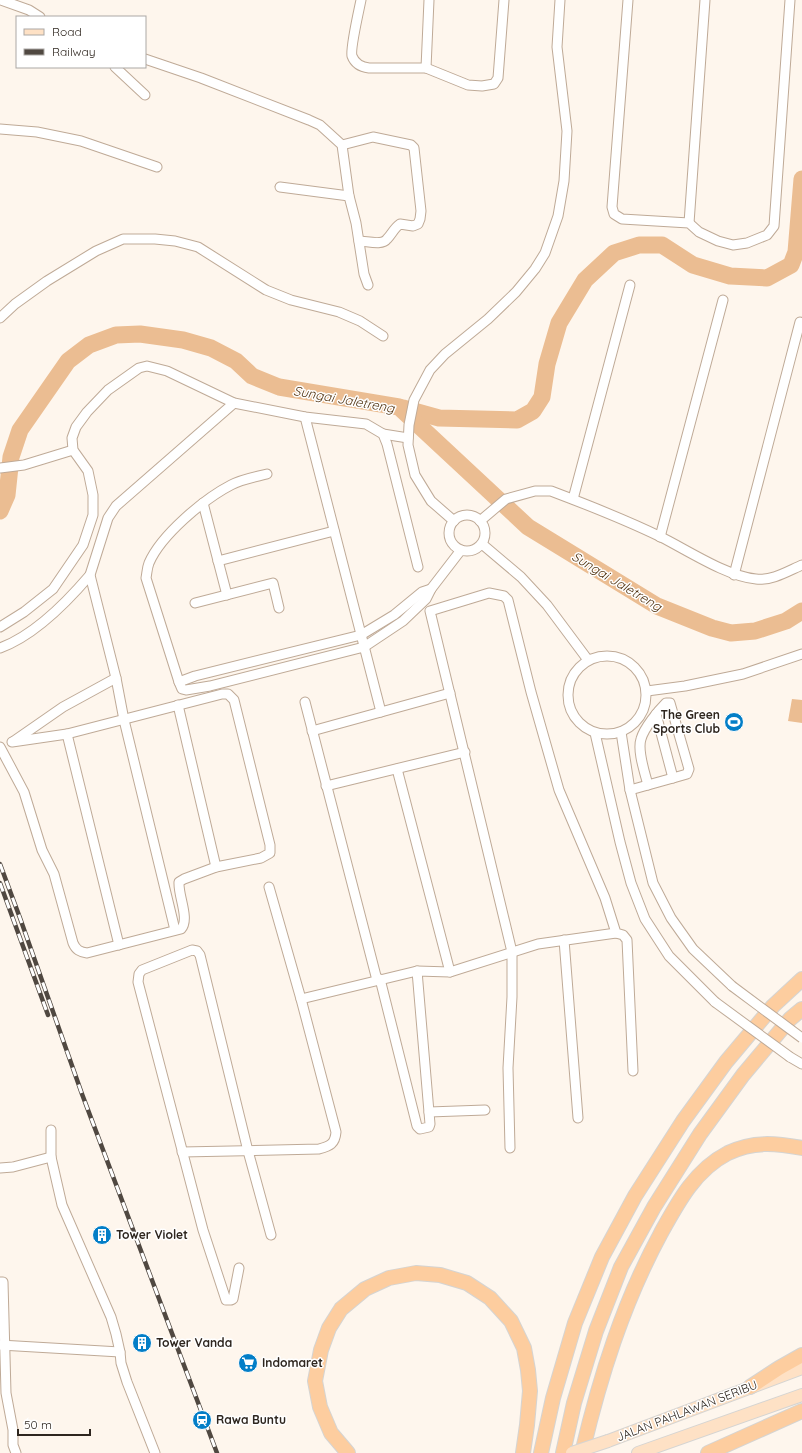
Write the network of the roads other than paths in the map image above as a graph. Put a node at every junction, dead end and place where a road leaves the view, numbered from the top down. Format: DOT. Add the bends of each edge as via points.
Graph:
graph roads {
  1 [pos="1,0"];
  2 [pos="361,0"];
  3 [pos="429,0"];
  4 [pos="504,0"];
  5 [pos="560,0"];
  6 [pos="628,0"];
  7 [pos="705,0"];
  8 [pos="790,0"];
  9 [pos="38,16"];
  10 [pos="146,59"];
  11 [pos="116,68"];
  12 [pos="426,68"];
  13 [pos="145,95"];
  14 [pos="0,129"];
  15 [pos="342,145"];
  16 [pos="157,167"];
  17 [pos="280,187"];
  18 [pos="349,196"];
  19 [pos="689,223"];
  20 [pos="359,241"];
  21 [pos="368,285"];
  22 [pos="630,285"];
  23 [pos="722,300"];
  24 [pos="0,318"];
  25 [pos="800,322"];
  26 [pos="383,336"];
  27 [pos="234,403"];
  28 [pos="305,417"];
  29 [pos="383,434"];
  30 [pos="408,438"];
  31 [pos="73,450"];
  32 [pos="0,468"];
  33 [pos="267,474"];
  34 [pos="573,500"];
  35 [pos="203,503"];
  36 [pos="454,521"];
  37 [pos="480,521"];
  38 [pos="334,531"];
  39 [pos="660,537"];
  40 [pos="482,544"];
  41 [pos="461,550"];
  42 [pos="218,561"];
  43 [pos="802,565"];
  44 [pos="418,567"];
  45 [pos="90,575"];
  46 [pos="734,575"];
  47 [pos="431,589"];
  48 [pos="227,595"];
  49 [pos="195,603"];
  50 [pos="279,608"];
  51 [pos="0,627"];
  52 [pos="361,635"];
  53 [pos="364,647"];
  54 [pos="0,648"];
  55 [pos="802,654"];
  56 [pos="588,660"];
  57 [pos="116,678"];
  58 [pos="179,682"];
  59 [pos="647,691"];
  60 [pos="450,693"];
  61 [pos="305,702"];
  62 [pos="178,705"];
  63 [pos="381,712"];
  64 [pos="656,714"];
  65 [pos="124,720"];
  66 [pos="312,731"];
  67 [pos="621,732"];
  68 [pos="594,733"];
  69 [pos="67,734"];
  70 [pos="12,742"];
  71 [pos="0,748"];
  72 [pos="465,752"];
  73 [pos="397,769"];
  74 [pos="672,778"];
  75 [pos="648,785"];
  76 [pos="326,786"];
  77 [pos="630,790"];
  78 [pos="216,867"];
  79 [pos="269,887"];
  80 [pos="174,930"];
  81 [pos="616,933"];
  82 [pos="564,940"];
  83 [pos="119,945"];
  84 [pos="512,952"];
  85 [pos="417,971"];
  86 [pos="450,972"];
  87 [pos="802,979"];
  88 [pos="379,980"];
  89 [pos="301,999"];
  90 [pos="802,1009"];
  91 [pos="802,1038"];
  92 [pos="802,1064"];
  93 [pos="633,1071"];
  94 [pos="485,1110"];
  95 [pos="429,1112"];
  96 [pos="578,1118"];
  97 [pos="51,1130"];
  98 [pos="510,1148"];
  99 [pos="802,1148"];
  100 [pos="248,1151"];
  101 [pos="182,1152"];
  102 [pos="51,1157"];
  103 [pos="0,1168"];
  104 [pos="271,1235"];
  105 [pos="239,1268"];
  106 [pos="0,1282"];
  107 [pos="3,1346"];
  108 [pos="120,1352"];
  109 [pos="802,1355"];
  110 [pos="802,1368"];
  111 [pos="750,1387"];
  112 [pos="802,1394"];
  113 [pos="802,1411"];
  114 [pos="16,1453"];
  115 [pos="155,1453"];
  116 [pos="348,1453"];
  117 [pos="523,1453"];
  118 [pos="541,1453"];
  119 [pos="563,1453"];
  120 [pos="572,1453"];
  121 [pos="582,1453"];
  122 [pos="638,1453"];
  123 [pos="708,1453"];
  1 -- 9 [label="street"];
  2 -- 12 [label="street" via="352,54 357,64 369,68"];
  3 -- 12 [label="street"];
  4 -- 12 [label="street" via="498,78 494,84 468,85"];
  5 -- 30 [label="street" via="557,47 567,131 564,181 558,216 545,253 535,270 488,319 445,354 430,370 414,400"];
  6 -- 19 [label="street" via="612,207 614,214 622,219"];
  7 -- 19 [label="street"];
  8 -- 19 [label="street" via="774,226 767,235 747,243 733,245 699,232"];
  10 -- 15 [label="street" via="314,122"];
  11 -- 13 [label="street"];
  14 -- 16 [label="street" via="37,132 81,141"];
  15 -- 18 [label="street"];
  15 -- 20 [label="street" via="373,137 414,148 421,211 418,224 400,224 383,243"];
  17 -- 18 [label="street"];
  18 -- 20 [label="street"];
  20 -- 21 [label="street"];
  22 -- 34 [label="street"];
  23 -- 39 [label="street"];
  24 -- 26 [label="street" via="47,281 96,251 123,239 155,238 198,247 266,290 291,300 339,312 360,321"];
  25 -- 46 [label="street"];
  27 -- 28 [label="street"];
  27 -- 31 [label="street" via="167,371 147,366 139,368 108,390 87,412 76,427 72,438"];
  27 -- 45 [label="street" via="116,506 108,518"];
  28 -- 29 [label="street" via="366,424"];
  28 -- 38 [label="street"];
  29 -- 30 [label="street"];
  29 -- 44 [label="street"];
  30 -- 36 [label="street" via="416,475 422,488 431,501"];
  31 -- 32 [label="street" via="24,466"];
  31 -- 51 [label="street" via="88,471 94,495 93,515 83,545 53,589"];
  33 -- 35 [label="street" via="232,484"];
  34 -- 37 [label="street" via="551,491 535,491 506,499"];
  34 -- 39 [label="street"];
  35 -- 42 [label="street"];
  35 -- 58 [label="street" via="162,542 149,563 146,578"];
  36 -- 37 [label="street" via="458,517 470,515"];
  36 -- 41 [label="street" via="449,538"];
  37 -- 40 [label="street" via="485,532"];
  38 -- 42 [label="street"];
  38 -- 52 [label="street"];
  39 -- 46 [label="street"];
  40 -- 41 [label="street" via="472,550"];
  40 -- 56 [label="street" via="521,577 547,605"];
  41 -- 47 [label="street"];
  42 -- 48 [label="street"];
  43 -- 46 [label="street" via="763,580"];
  45 -- 54 [label="street" via="70,598 36,626"];
  45 -- 57 [label="street"];
  47 -- 52 [label="street" via="422,592 394,615"];
  47 -- 53 [label="street" via="426,599 403,621"];
  48 -- 49 [label="street"];
  48 -- 50 [label="street" via="273,583"];
  52 -- 53 [label="street"];
  52 -- 58 [label="street"];
  53 -- 58 [label="street" via="210,686 186,690 182,689"];
  53 -- 63 [label="street"];
  55 -- 59 [label="street" via="743,674"];
  56 -- 59 [label="street" via="601,656 614,656 626,660 644,678"];
  56 -- 68 [label="street" via="578,668 571,679 569,705 574,717"];
  57 -- 65 [label="street"];
  57 -- 70 [label="street" via="63,707"];
  59 -- 67 [label="street" via="646,704 641,716 632,726"];
  60 -- 63 [label="street"];
  60 -- 72 [label="street"];
  60 -- 81 [label="street" via="430,610 489,593 504,596 508,600 531,692 560,790 605,898"];
  61 -- 66 [label="street"];
  62 -- 65 [label="street"];
  62 -- 78 [label="street"];
  62 -- 78 [label="street" via="222,694 228,694 234,700 270,845 270,853 261,858"];
  63 -- 66 [label="street"];
  64 -- 74 [label="street"];
  64 -- 74 [label="street" via="666,703 670,703 689,769 687,774"];
  64 -- 75 [label="street" via="641,738 640,747"];
  65 -- 69 [label="street"];
  65 -- 80 [label="street"];
  66 -- 76 [label="street"];
  67 -- 68 [label="street" via="608,735"];
  67 -- 77 [label="street"];
  68 -- 92 [label="street, bridge" via="631,883 645,919 669,956 716,1002"];
  69 -- 70 [label="street"];
  69 -- 83 [label="street"];
  70 -- 71 [label="street"];
  71 -- 83 [label="street" via="26,797 42,850 54,874 75,947 87,953"];
  72 -- 73 [label="street"];
  72 -- 84 [label="street"];
  73 -- 76 [label="street"];
  73 -- 86 [label="street"];
  74 -- 75 [label="street"];
  75 -- 77 [label="street"];
  76 -- 88 [label="street"];
  77 -- 91 [label="street, bridge" via="653,883 671,918 693,949 732,986"];
  78 -- 80 [label="street" via="179,882 185,920 181,929"];
  79 -- 89 [label="street"];
  80 -- 83 [label="street"];
  81 -- 82 [label="street"];
  81 -- 93 [label="street" via="623,935 626,940"];
  82 -- 84 [label="street"];
  82 -- 96 [label="street"];
  84 -- 86 [label="street"];
  84 -- 98 [label="street" via="508,1068"];
  85 -- 86 [label="street"];
  85 -- 88 [label="street"];
  85 -- 95 [label="street"];
  87 -- 118 [label="highway" via="773,1006 726,1062 683,1121 635,1196 602,1258 575,1324 553,1398"];
  88 -- 89 [label="street"];
  88 -- 95 [label="street" via="418,1128 430,1126"];
  89 -- 100 [label="street" via="336,1132 335,1140 319,1149"];
  90 -- 119 [label="highway" via="790,1019 743,1075 700,1134 654,1207 621,1267 594,1338 574,1403"];
  94 -- 95 [label="street"];
  97 -- 102 [label="street"];
  99 -- 121 [label="highway" via="776,1143 750,1145 728,1153 706,1168 690,1184 649,1255 626,1306 605,1365"];
  100 -- 101 [label="street"];
  100 -- 101 [label="street" via="200,955 192,950 142,970 138,982"];
  100 -- 104 [label="street"];
  101 -- 105 [label="street" via="203,1230 226,1300 233,1299"];
  102 -- 103 [label="street"];
  102 -- 108 [label="street" via="62,1205 111,1317"];
  106 -- 107 [label="street" via="3,1282"];
  107 -- 108 [label="street"];
  107 -- 114 [label="street" via="6,1394"];
  108 -- 115 [label="street" via="127,1382"];
  109 -- 111 [label="highway"];
  110 -- 111 [label="main road, JALAN PAHLAWAN SERIBU"];
  111 -- 120 [label="main road, JALAN PAHLAWAN SERIBU, bridge"];
  112 -- 122 [label="main road, JALAN PAHLAWAN SERIBU"];
  113 -- 123 [label="highway"];
  116 -- 117 [label="highway" via="330,1432 320,1407 315,1381 321,1350 329,1328 341,1309 365,1289 389,1278 416,1273 440,1275 467,1284 490,1298 510,1321 524,1348 528,1370 529,1398"];
}
